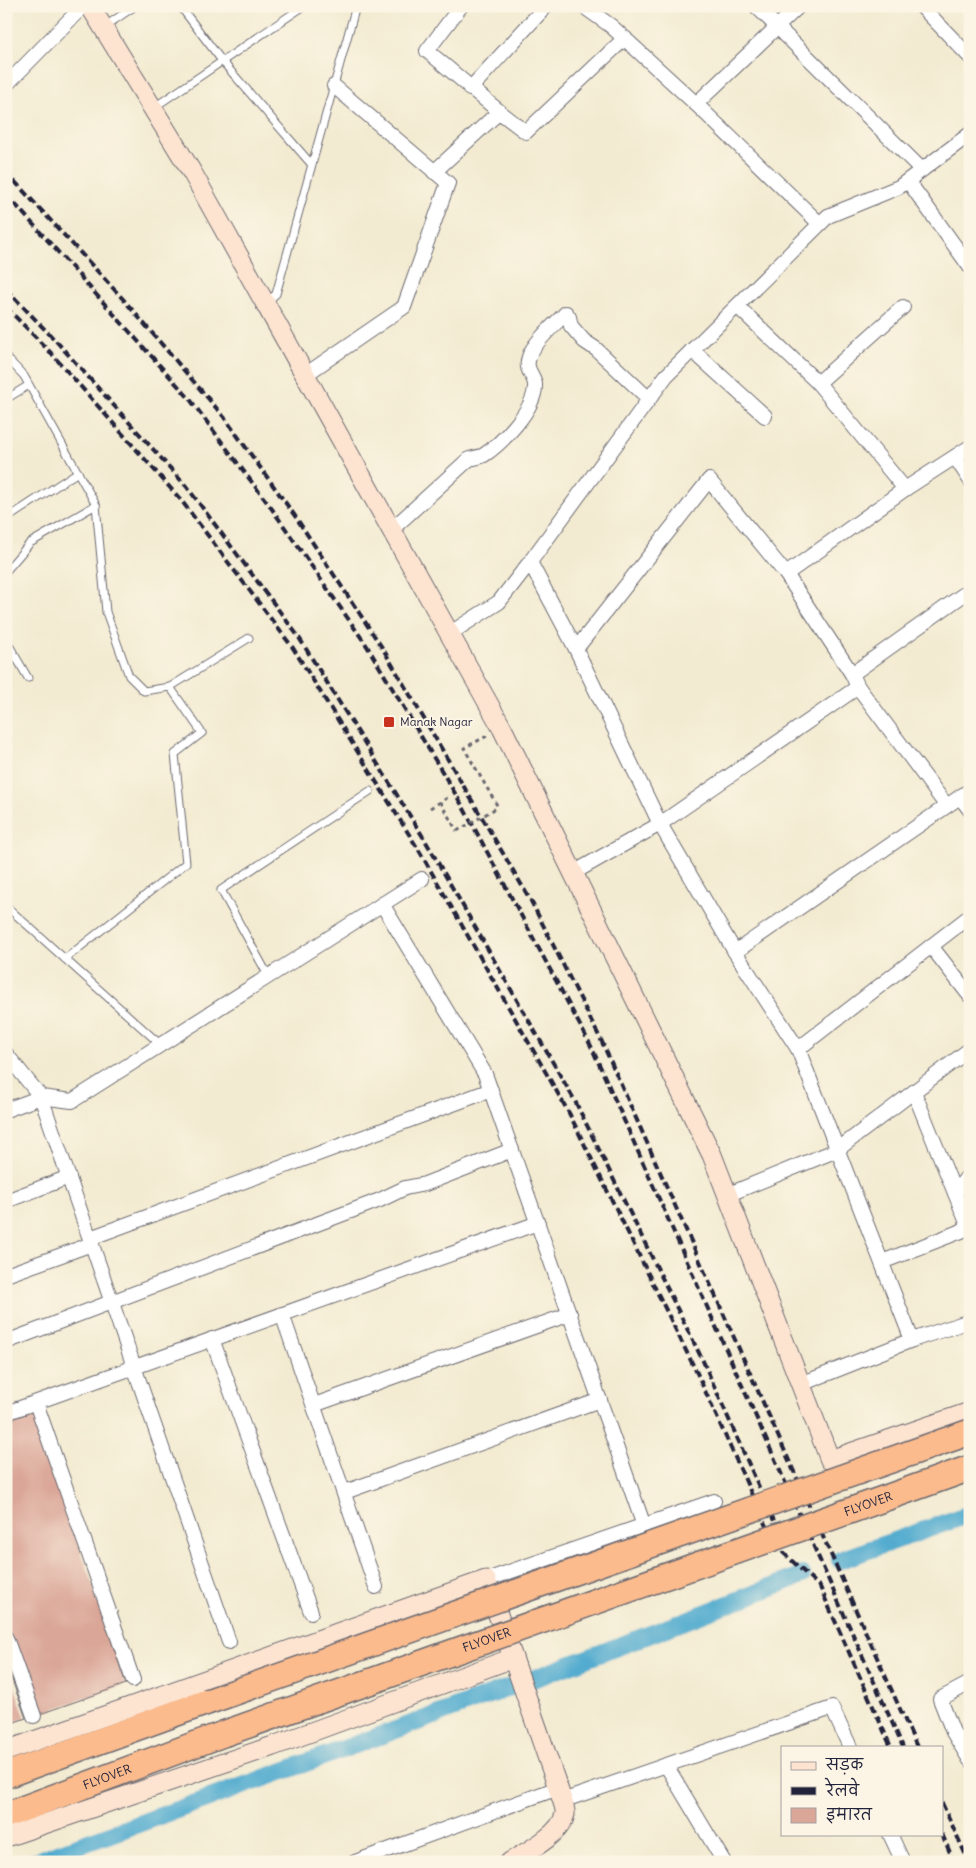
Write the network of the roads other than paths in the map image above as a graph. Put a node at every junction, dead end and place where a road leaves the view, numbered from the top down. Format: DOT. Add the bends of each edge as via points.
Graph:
graph roads {
  1 [pos="83,6"];
  2 [pos="90,6"];
  3 [pos="135,6"];
  4 [pos="180,6"];
  5 [pos="304,6"];
  6 [pos="356,6"];
  7 [pos="461,6"];
  8 [pos="546,6"];
  9 [pos="583,6"];
  10 [pos="756,6"];
  11 [pos="799,6"];
  12 [pos="921,6"];
  13 [pos="778,27"];
  14 [pos="103,28"];
  15 [pos="625,38"];
  16 [pos="970,57"];
  17 [pos="222,61"];
  18 [pos="6,85"];
  19 [pos="334,86"];
  20 [pos="470,89"];
  21 [pos="696,104"];
  22 [pos="152,109"];
  23 [pos="499,112"];
  24 [pos="970,134"];
  25 [pos="312,165"];
  26 [pos="922,170"];
  27 [pos="434,172"];
  28 [pos="908,181"];
  29 [pos="820,224"];
  30 [pos="970,267"];
  31 [pos="265,304"];
  32 [pos="737,306"];
  33 [pos="903,307"];
  34 [pos="692,350"];
  35 [pos="6,357"];
  36 [pos="305,375"];
  37 [pos="818,384"];
  38 [pos="29,386"];
  39 [pos="6,399"];
  40 [pos="649,399"];
  41 [pos="765,416"];
  42 [pos="970,447"];
  43 [pos="955,457"];
  44 [pos="78,472"];
  45 [pos="970,480"];
  46 [pos="906,489"];
  47 [pos="96,505"];
  48 [pos="6,519"];
  49 [pos="391,530"];
  50 [pos="530,562"];
  51 [pos="6,571"];
  52 [pos="786,574"];
  53 [pos="970,590"];
  54 [pos="449,634"];
  55 [pos="249,638"];
  56 [pos="6,640"];
  57 [pos="576,649"];
  58 [pos="28,678"];
  59 [pos="855,680"];
  60 [pos="170,687"];
  61 [pos="370,791"];
  62 [pos="965,794"];
  63 [pos="946,805"];
  64 [pos="970,810"];
  65 [pos="660,824"];
  66 [pos="573,873"];
  67 [pos="422,879"];
  68 [pos="382,904"];
  69 [pos="7,908"];
  70 [pos="970,916"];
  71 [pos="931,946"];
  72 [pos="735,952"];
  73 [pos="65,959"];
  74 [pos="269,977"];
  75 [pos="970,996"];
  76 [pos="161,1045"];
  77 [pos="798,1049"];
  78 [pos="970,1049"];
  79 [pos="6,1054"];
  80 [pos="491,1090"];
  81 [pos="914,1092"];
  82 [pos="42,1097"];
  83 [pos="6,1110"];
  84 [pos="512,1150"];
  85 [pos="837,1150"];
  86 [pos="970,1173"];
  87 [pos="69,1177"];
  88 [pos="955,1193"];
  89 [pos="727,1195"];
  90 [pos="6,1201"];
  91 [pos="538,1223"];
  92 [pos="969,1229"];
  93 [pos="91,1241"];
  94 [pos="882,1262"];
  95 [pos="6,1275"];
  96 [pos="113,1303"];
  97 [pos="282,1314"];
  98 [pos="570,1314"];
  99 [pos="970,1321"];
  100 [pos="212,1339"];
  101 [pos="912,1340"];
  102 [pos="6,1342"];
  103 [pos="135,1367"];
  104 [pos="801,1384"];
  105 [pos="600,1400"];
  106 [pos="36,1403"];
  107 [pos="314,1406"];
  108 [pos="970,1412"];
  109 [pos="6,1413"];
  110 [pos="970,1432"];
  111 [pos="970,1468"];
  112 [pos="344,1492"];
  113 [pos="714,1501"];
  114 [pos="644,1526"];
  115 [pos="486,1580"];
  116 [pos="376,1587"];
  117 [pos="311,1612"];
  118 [pos="6,1638"];
  119 [pos="229,1642"];
  120 [pos="515,1662"];
  121 [pos="133,1680"];
  122 [pos="970,1683"];
  123 [pos="34,1716"];
  124 [pos="850,1746"];
  125 [pos="6,1751"];
  126 [pos="970,1760"];
  127 [pos="666,1765"];
  128 [pos="6,1775"];
  129 [pos="560,1794"];
  130 [pos="6,1815"];
  131 [pos="891,1836"];
  132 [pos="6,1837"];
  133 [pos="355,1862"];
  134 [pos="510,1862"];
  135 [pos="724,1862"];
  136 [pos="903,1862"];
  1 -- 18 [label="street"];
  2 -- 14 [label="street"];
  3 -- 14 [label="lane"];
  4 -- 17 [label="lane"];
  5 -- 17 [label="lane"];
  6 -- 19 [label="lane"];
  7 -- 20 [label="street" via="427,51"];
  8 -- 20 [label="street"];
  9 -- 15 [label="street"];
  10 -- 13 [label="street"];
  11 -- 13 [label="street"];
  12 -- 16 [label="street"];
  13 -- 21 [label="street"];
  13 -- 26 [label="street"];
  14 -- 22 [label="street"];
  15 -- 21 [label="street"];
  15 -- 23 [label="street" via="526,132"];
  17 -- 22 [label="lane"];
  17 -- 25 [label="lane"];
  19 -- 25 [label="lane"];
  19 -- 27 [label="street"];
  20 -- 23 [label="street"];
  21 -- 29 [label="street"];
  22 -- 31 [label="street" via="193,174"];
  23 -- 27 [label="street"];
  24 -- 26 [label="street"];
  25 -- 31 [label="lane" via="276,294"];
  26 -- 28 [label="street"];
  27 -- 36 [label="street" via="448,183 404,306"];
  28 -- 29 [label="street" via="828,216"];
  28 -- 30 [label="street"];
  29 -- 32 [label="street"];
  31 -- 36 [label="street"];
  32 -- 34 [label="street"];
  32 -- 37 [label="street"];
  33 -- 37 [label="street"];
  34 -- 40 [label="street"];
  34 -- 41 [label="street"];
  35 -- 38 [label="lane"];
  36 -- 49 [label="street"];
  37 -- 46 [label="street"];
  38 -- 39 [label="lane"];
  38 -- 44 [label="lane"];
  40 -- 49 [label="street" via="584,341 566,314 543,335 529,356 527,368 536,384 534,397 522,417 504,437 483,455 469,459"];
  40 -- 50 [label="street"];
  42 -- 43 [label="street"];
  43 -- 45 [label="street"];
  43 -- 46 [label="street"];
  44 -- 47 [label="lane"];
  44 -- 48 [label="lane"];
  46 -- 52 [label="street"];
  47 -- 51 [label="lane" via="30,543"];
  47 -- 60 [label="lane" via="106,612 129,676 144,691"];
  49 -- 54 [label="street"];
  50 -- 54 [label="street" via="499,602"];
  50 -- 57 [label="street"];
  52 -- 57 [label="street" via="709,480"];
  52 -- 59 [label="street"];
  53 -- 59 [label="street"];
  54 -- 66 [label="street" via="502,728"];
  55 -- 60 [label="lane"];
  56 -- 58 [label="lane"];
  57 -- 65 [label="street"];
  59 -- 63 [label="street"];
  59 -- 65 [label="street"];
  60 -- 73 [label="lane" via="202,733 176,754 186,863"];
  61 -- 74 [label="lane" via="221,890"];
  62 -- 63 [label="street"];
  62 -- 64 [label="street"];
  63 -- 72 [label="street"];
  65 -- 66 [label="street"];
  65 -- 72 [label="street"];
  66 -- 89 [label="street" via="712,1155"];
  67 -- 68 [label="street"];
  68 -- 74 [label="street"];
  68 -- 80 [label="street" via="485,1074"];
  69 -- 73 [label="lane"];
  70 -- 71 [label="street"];
  71 -- 75 [label="street"];
  71 -- 77 [label="street"];
  72 -- 77 [label="street"];
  73 -- 76 [label="lane"];
  74 -- 76 [label="street"];
  76 -- 82 [label="street" via="72,1101"];
  77 -- 85 [label="street"];
  78 -- 81 [label="street"];
  79 -- 82 [label="street"];
  80 -- 84 [label="street"];
  80 -- 93 [label="street"];
  81 -- 85 [label="street"];
  81 -- 88 [label="street"];
  82 -- 83 [label="street"];
  82 -- 87 [label="street"];
  84 -- 91 [label="street"];
  84 -- 96 [label="street" via="425,1184 405,1188"];
  85 -- 89 [label="street"];
  85 -- 94 [label="street"];
  86 -- 88 [label="street"];
  87 -- 90 [label="street"];
  87 -- 93 [label="street"];
  88 -- 92 [label="street"];
  89 -- 104 [label="street"];
  91 -- 97 [label="street"];
  91 -- 98 [label="street"];
  92 -- 94 [label="street"];
  93 -- 95 [label="street"];
  93 -- 96 [label="street"];
  94 -- 101 [label="street"];
  96 -- 102 [label="street"];
  96 -- 103 [label="street"];
  97 -- 100 [label="street"];
  97 -- 107 [label="street"];
  98 -- 105 [label="street"];
  98 -- 107 [label="street"];
  99 -- 101 [label="street"];
  100 -- 103 [label="street"];
  100 -- 117 [label="street"];
  101 -- 104 [label="street"];
  103 -- 106 [label="street"];
  103 -- 119 [label="street"];
  104 -- 108 [label="street" via="830,1460"];
  105 -- 112 [label="street"];
  105 -- 114 [label="street"];
  106 -- 109 [label="street"];
  106 -- 121 [label="street"];
  107 -- 112 [label="street"];
  110 -- 128 [label="highway, bridge"];
  111 -- 130 [label="highway, FLYOVER, bridge" via="223,1734"];
  112 -- 116 [label="street"];
  113 -- 114 [label="street"];
  114 -- 115 [label="street"];
  115 -- 120 [label="street"];
  115 -- 125 [label="street"];
  118 -- 123 [label="street"];
  120 -- 129 [label="street"];
  120 -- 132 [label="street"];
  122 -- 126 [label="street" via="940,1699 953,1732"];
  124 -- 127 [label="street" via="832,1708"];
  127 -- 129 [label="street"];
  127 -- 135 [label="street"];
  129 -- 133 [label="street"];
  129 -- 134 [label="street" via="566,1813 561,1825 540,1844"];
  131 -- 136 [label="street"];
}
